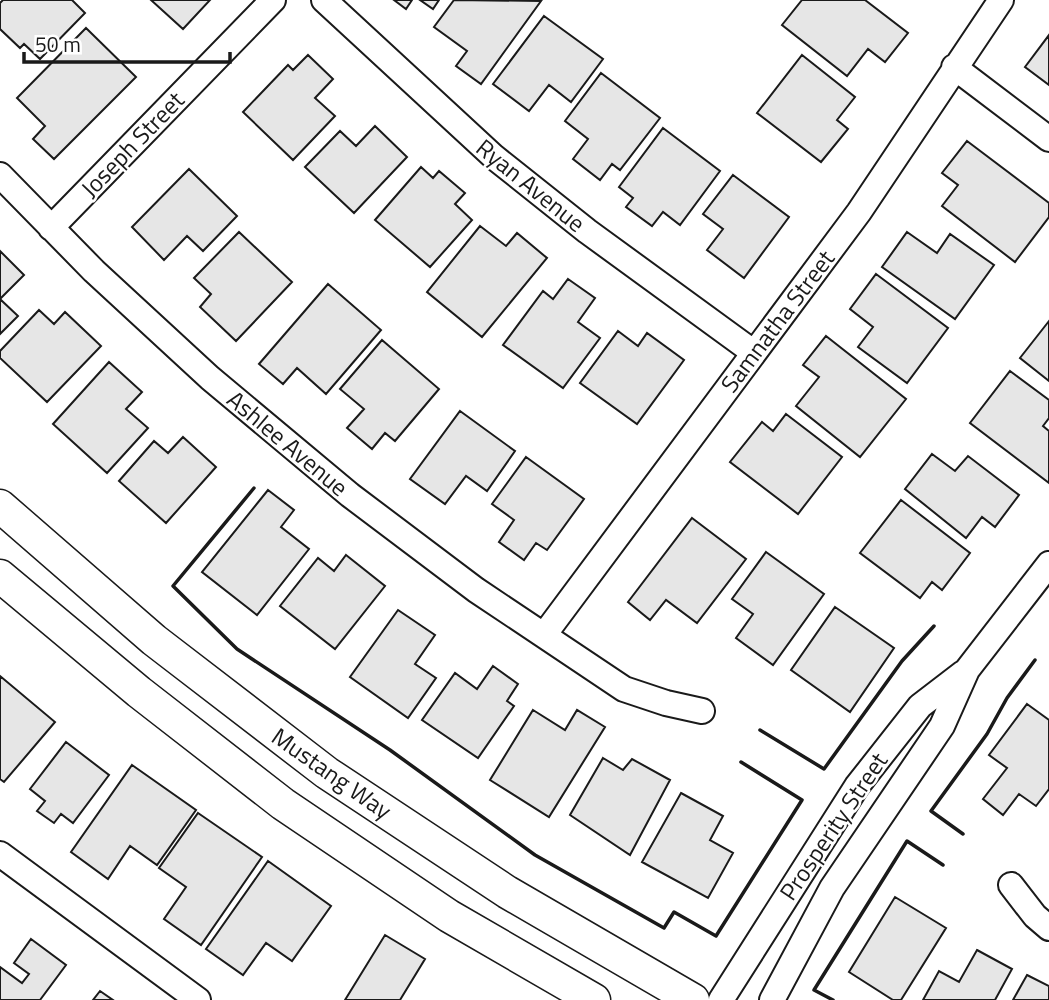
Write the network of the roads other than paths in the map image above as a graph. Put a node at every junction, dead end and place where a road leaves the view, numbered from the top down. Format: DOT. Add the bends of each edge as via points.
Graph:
graph roads {
  1 [pos="273,0"];
  2 [pos="324,0"];
  3 [pos="1001,0"];
  4 [pos="954,67"];
  5 [pos="1049,139"];
  6 [pos="0,175"];
  7 [pos="51,229"];
  8 [pos="753,352"];
  9 [pos="0,506"];
  10 [pos="1049,564"];
  11 [pos="0,576"];
  12 [pos="544,635"];
  13 [pos="967,670"];
  14 [pos="702,711"];
  15 [pos="0,854"];
  16 [pos="1011,886"];
  17 [pos="1049,928"];
  18 [pos="198,1000"];
  19 [pos="594,1000"];
  20 [pos="693,1000"];
  21 [pos="721,1000"];
  22 [pos="772,1000"];
  1 -- 7 [label="street, Joseph Street"];
  2 -- 8 [label="street, Ryan Avenue" via="494,157"];
  3 -- 4 [label="street, Samnatha Street"];
  4 -- 5 [label="street"];
  4 -- 8 [label="street, Samnatha Street" via="859,212"];
  6 -- 7 [label="street, Ashlee Avenue"];
  7 -- 12 [label="street, Ashlee Avenue" via="279,438 476,590"];
  8 -- 12 [label="street, Samnatha Street"];
  9 -- 20 [label="street, Mustang Way" via="154,640 327,773 507,892"];
  10 -- 13 [label="street, Prosperity Street"];
  11 -- 19 [label="street" via="138,692 283,804 449,916"];
  12 -- 14 [label="street, Ashlee Avenue" via="624,689"];
  13 -- 21 [label="street, Prosperity Street" via="920,706 857,786"];
  13 -- 22 [label="street, Prosperity Street" via="942,726 832,888"];
  15 -- 18 [label="street"];
  16 -- 17 [label="street"];
}
